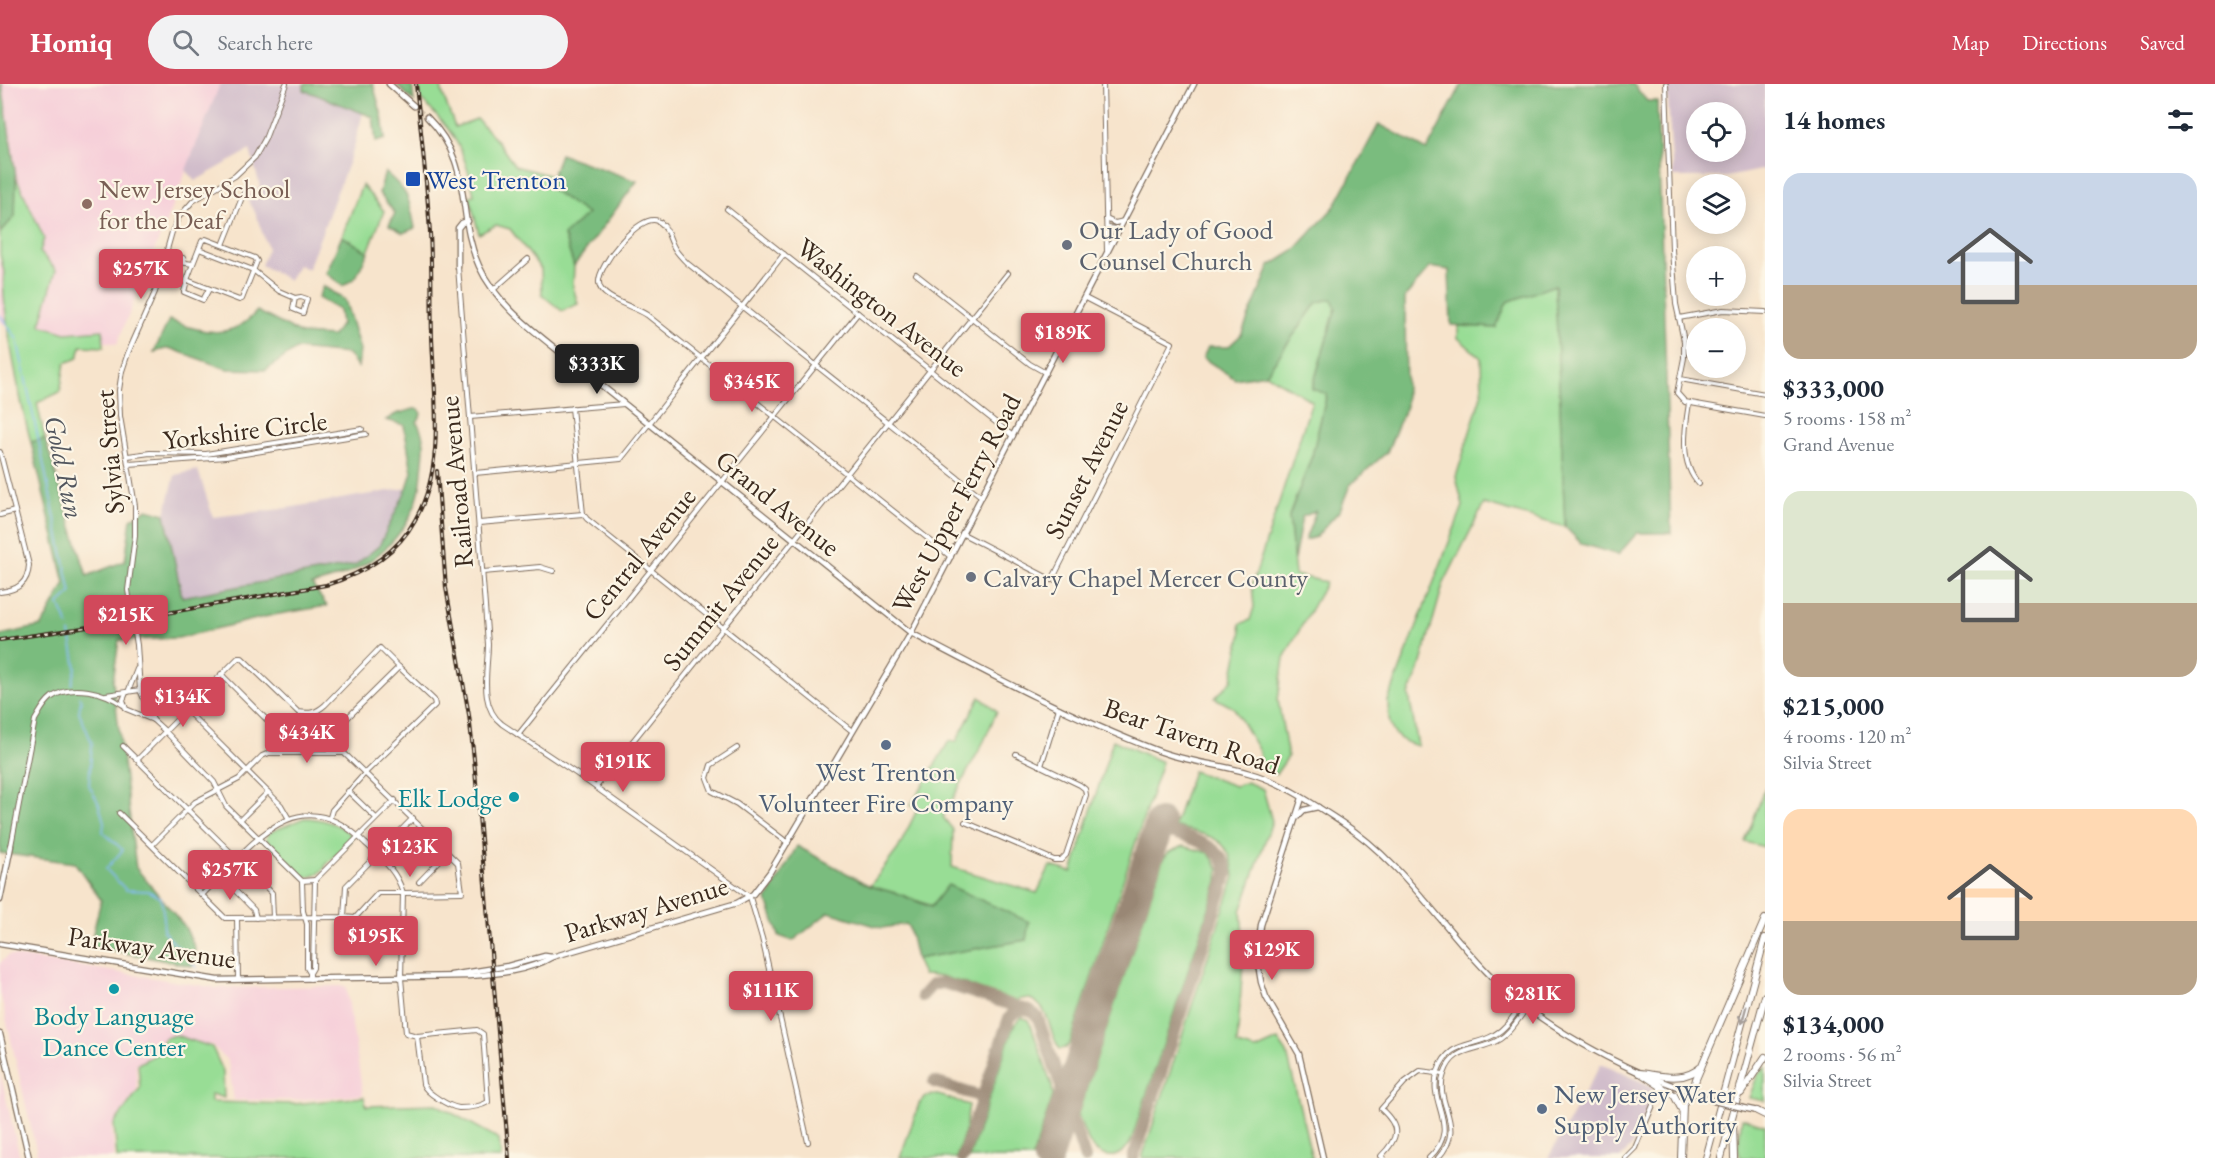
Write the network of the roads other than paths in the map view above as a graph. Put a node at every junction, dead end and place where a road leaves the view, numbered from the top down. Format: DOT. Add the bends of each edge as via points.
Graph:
graph roads {
  1 [pos="286,84"];
  2 [pos="389,84"];
  3 [pos="1103,84"];
  4 [pos="1194,84"];
  5 [pos="1666,84"];
  6 [pos="414,106"];
  7 [pos="427,117"];
  8 [pos="245,190"];
  9 [pos="727,209"];
  10 [pos="1106,219"];
  11 [pos="1125,220"];
  12 [pos="468,221"];
  13 [pos="1107,228"];
  14 [pos="1120,229"];
  15 [pos="223,245"];
  16 [pos="199,249"];
  17 [pos="784,254"];
  18 [pos="1107,254"];
  19 [pos="167,257"];
  20 [pos="528,259"];
  21 [pos="193,264"];
  22 [pos="458,267"];
  23 [pos="253,270"];
  24 [pos="1008,273"];
  25 [pos="916,274"];
  26 [pos="187,280"];
  27 [pos="209,289"];
  28 [pos="493,290"];
  29 [pos="295,298"];
  30 [pos="1085,298"];
  31 [pos="743,306"];
  32 [pos="1765,312"];
  33 [pos="858,313"];
  34 [pos="972,318"];
  35 [pos="1679,318"];
  36 [pos="701,359"];
  37 [pos="816,365"];
  38 [pos="930,370"];
  39 [pos="1046,373"];
  40 [pos="1680,379"];
  41 [pos="1765,394"];
  42 [pos="1689,403"];
  43 [pos="624,404"];
  44 [pos="572,408"];
  45 [pos="1765,416"];
  46 [pos="470,417"];
  47 [pos="774,417"];
  48 [pos="888,423"];
  49 [pos="649,424"];
  50 [pos="362,429"];
  51 [pos="366,434"];
  52 [pos="1014,436"];
  53 [pos="0,454"];
  54 [pos="128,456"];
  55 [pos="578,463"];
  56 [pos="129,464"];
  57 [pos="475,473"];
  58 [pos="847,474"];
  59 [pos="722,483"];
  60 [pos="1699,484"];
  61 [pos="982,497"];
  62 [pos="15,511"];
  63 [pos="583,514"];
  64 [pos="0,515"];
  65 [pos="479,523"];
  66 [pos="963,534"];
  67 [pos="794,541"];
  68 [pos="951,557"];
  69 [pos="650,570"];
  70 [pos="553,571"];
  71 [pos="483,572"];
  72 [pos="0,592"];
  73 [pos="723,628"];
  74 [pos="911,633"];
  75 [pos="399,667"];
  76 [pos="137,668"];
  77 [pos="220,674"];
  78 [pos="130,686"];
  79 [pos="140,690"];
  80 [pos="127,692"];
  81 [pos="121,693"];
  82 [pos="105,695"];
  83 [pos="146,705"];
  84 [pos="124,706"];
  85 [pos="1059,707"];
  86 [pos="186,710"];
  87 [pos="137,712"];
  88 [pos="153,720"];
  89 [pos="165,731"];
  90 [pos="852,731"];
  91 [pos="519,735"];
  92 [pos="123,746"];
  93 [pos="738,748"];
  94 [pos="284,753"];
  95 [pos="334,753"];
  96 [pos="1016,754"];
  97 [pos="138,759"];
  98 [pos="1041,766"];
  99 [pos="247,771"];
  100 [pos="366,772"];
  101 [pos="596,787"];
  102 [pos="217,791"];
  103 [pos="348,791"];
  104 [pos="268,792"];
  105 [pos="1302,798"];
  106 [pos="395,800"];
  107 [pos="1318,807"];
  108 [pos="187,809"];
  109 [pos="119,813"];
  110 [pos="330,818"];
  111 [pos="376,818"];
  112 [pos="413,818"];
  113 [pos="289,819"];
  114 [pos="1295,819"];
  115 [pos="240,820"];
  116 [pos="965,822"];
  117 [pos="359,837"];
  118 [pos="258,838"];
  119 [pos="788,843"];
  120 [pos="153,844"];
  121 [pos="11,846"];
  122 [pos="447,853"];
  123 [pos="377,854"];
  124 [pos="238,859"];
  125 [pos="220,876"];
  126 [pos="315,880"];
  127 [pos="302,881"];
  128 [pos="419,882"];
  129 [pos="403,892"];
  130 [pos="202,895"];
  131 [pos="750,897"];
  132 [pos="0,900"];
  133 [pos="344,917"];
  134 [pos="237,918"];
  135 [pos="256,918"];
  136 [pos="273,918"];
  137 [pos="305,918"];
  138 [pos="314,918"];
  139 [pos="1765,919"];
  140 [pos="1765,938"];
  141 [pos="0,944"];
  142 [pos="310,976"];
  143 [pos="401,978"];
  144 [pos="238,980"];
  145 [pos="1765,996"];
  146 [pos="1522,1004"];
  147 [pos="1527,1008"];
  148 [pos="0,1034"];
  149 [pos="417,1036"];
  150 [pos="1765,1058"];
  151 [pos="1703,1064"];
  152 [pos="1438,1073"];
  153 [pos="1639,1073"];
  154 [pos="1444,1074"];
  155 [pos="1662,1084"];
  156 [pos="1691,1093"];
  157 [pos="1736,1102"];
  158 [pos="1683,1111"];
  159 [pos="1757,1111"];
  160 [pos="1733,1113"];
  161 [pos="1765,1113"];
  162 [pos="808,1142"];
  163 [pos="29,1158"];
  164 [pos="1323,1158"];
  165 [pos="1383,1158"];
  166 [pos="1429,1158"];
  167 [pos="1438,1158"];
  168 [pos="1625,1158"];
  169 [pos="1681,1158"];
  170 [pos="1706,1158"];
  171 [pos="1721,1158"];
  172 [pos="1734,1158"];
  1 -- 19 [label="street, Sylvia Street" via="255,157 235,176 188,206 174,225"];
  2 -- 6 [label="main road"];
  3 -- 10 [label="street"];
  4 -- 11 [label="main road, West Upper Ferry Road"];
  5 -- 35 [label="street" via="1672,250"];
  7 -- 12 [label="main road, Grand Avenue" via="446,138 455,157"];
  8 -- 15 [label="street"];
  9 -- 17 [label="street, Washington Avenue"];
  10 -- 11 [label="street" via="1115,223"];
  10 -- 13 [label="street"];
  11 -- 14 [label="main road, West Upper Ferry Road"];
  12 -- 22 [label="main road" via="458,228"];
  12 -- 28 [label="main road, Grand Avenue" via="478,264"];
  13 -- 14 [label="street"];
  13 -- 18 [label="street"];
  14 -- 18 [label="main road, West Upper Ferry Road"];
  15 -- 16 [label="street" via="206,239"];
  15 -- 23 [label="street" via="255,258"];
  16 -- 21 [label="street"];
  16 -- 23 [label="street"];
  17 -- 31 [label="street"];
  17 -- 33 [label="street, Washington Avenue"];
  18 -- 30 [label="main road, West Upper Ferry Road"];
  19 -- 21 [label="street" via="183,258"];
  19 -- 54 [label="street, Sylvia Street" via="120,380 120,416"];
  20 -- 28 [label="street"];
  21 -- 26 [label="street"];
  22 -- 46 [label="street, Railroad Avenue"];
  23 -- 27 [label="street" via="240,300"];
  23 -- 29 [label="street" via="274,289"];
  24 -- 34 [label="street, Summit Avenue"];
  25 -- 34 [label="street"];
  26 -- 27 [label="street"];
  26 -- 27 [label="street" via="184,292 203,300"];
  28 -- 43 [label="main road, Grand Avenue"];
  29 -- 29 [label="street" via="308,300 303,313 293,309"];
  30 -- 39 [label="main road, West Upper Ferry Road"];
  30 -- 66 [label="street, Sunset Avenue" via="1172,343 1052,580"];
  31 -- 36 [label="street"];
  31 -- 36 [label="street" via="687,263 675,250 665,227 655,220 646,220 637,227 609,259 599,278 602,291 643,313"];
  31 -- 37 [label="street"];
  32 -- 35 [label="street" via="1723,310"];
  33 -- 37 [label="street, Central Avenue"];
  33 -- 38 [label="street, Washington Avenue"];
  34 -- 38 [label="street, Summit Avenue"];
  34 -- 39 [label="street"];
  35 -- 40 [label="street" via="1684,350"];
  36 -- 47 [label="street"];
  36 -- 49 [label="street"];
  37 -- 47 [label="street, Central Avenue"];
  37 -- 48 [label="street"];
  38 -- 48 [label="street, Summit Avenue"];
  38 -- 52 [label="street, Washington Avenue"];
  39 -- 52 [label="main road, West Upper Ferry Road"];
  40 -- 41 [label="street"];
  40 -- 42 [label="street" via="1677,393"];
  42 -- 45 [label="street"];
  42 -- 60 [label="street" via="1684,443"];
  43 -- 44 [label="street"];
  43 -- 49 [label="main road, Grand Avenue"];
  44 -- 46 [label="street"];
  44 -- 55 [label="street"];
  46 -- 57 [label="street, Railroad Avenue"];
  47 -- 58 [label="street"];
  47 -- 59 [label="street, Central Avenue"];
  48 -- 58 [label="street, Summit Avenue"];
  48 -- 61 [label="street"];
  49 -- 55 [label="street" via="621,459"];
  49 -- 59 [label="main road, Grand Avenue"];
  50 -- 54 [label="street, Yorkshire Circle" via="206,454"];
  51 -- 56 [label="street, Yorkshire Circle" via="226,457"];
  52 -- 61 [label="main road, West Upper Ferry Road"];
  53 -- 62 [label="street"];
  54 -- 56 [label="street, Sylvia Street"];
  55 -- 57 [label="street"];
  55 -- 63 [label="street"];
  56 -- 76 [label="street, Sylvia Street" via="135,523 128,590"];
  57 -- 65 [label="street, Railroad Avenue"];
  58 -- 67 [label="street, Summit Avenue"];
  58 -- 68 [label="street"];
  59 -- 67 [label="main road, Grand Avenue"];
  59 -- 69 [label="street, Central Avenue"];
  61 -- 66 [label="main road, West Upper Ferry Road"];
  62 -- 64 [label="street"];
  62 -- 72 [label="street" via="28,570 23,584"];
  63 -- 65 [label="street"];
  63 -- 69 [label="street"];
  65 -- 71 [label="street, Railroad Avenue"];
  66 -- 68 [label="main road, West Upper Ferry Road"];
  67 -- 73 [label="street, Summit Avenue"];
  67 -- 74 [label="main road, Grand Avenue"];
  68 -- 74 [label="main road, West Upper Ferry Road"];
  69 -- 73 [label="street"];
  69 -- 91 [label="street, Central Avenue"];
  70 -- 71 [label="street" via="540,567"];
  71 -- 91 [label="street, Railroad Avenue" via="488,706 494,717"];
  73 -- 90 [label="street"];
  73 -- 101 [label="street, Summit Avenue"];
  74 -- 85 [label="main road, Bear Tavern Road"];
  74 -- 90 [label="main road, West Upper Ferry Road"];
  75 -- 77 [label="street" via="380,648 325,705 310,714 298,712 242,658 233,660"];
  75 -- 95 [label="street" via="334,732"];
  75 -- 100 [label="street" via="435,705"];
  76 -- 78 [label="street"];
  76 -- 79 [label="street, Sylvia Street"];
  77 -- 86 [label="street"];
  77 -- 94 [label="street" via="281,734"];
  78 -- 80 [label="street"];
  78 -- 81 [label="street"];
  79 -- 80 [label="street"];
  79 -- 83 [label="street"];
  80 -- 81 [label="street"];
  80 -- 84 [label="street"];
  81 -- 82 [label="street"];
  82 -- 84 [label="street"];
  82 -- 121 [label="street" via="71,690 43,705 35,720"];
  83 -- 87 [label="street"];
  83 -- 88 [label="street"];
  84 -- 87 [label="street"];
  85 -- 98 [label="street"];
  85 -- 105 [label="main road, Bear Tavern Road" via="1155,750 1247,772"];
  86 -- 89 [label="street"];
  86 -- 99 [label="street"];
  87 -- 88 [label="street"];
  88 -- 89 [label="street"];
  89 -- 97 [label="street"];
  89 -- 102 [label="street" via="214,782"];
  90 -- 119 [label="main road, West Upper Ferry Road"];
  91 -- 101 [label="street"];
  92 -- 97 [label="street"];
  93 -- 119 [label="street" via="711,765 709,787"];
  94 -- 95 [label="street"];
  94 -- 99 [label="street" via="262,756"];
  95 -- 100 [label="street" via="344,753"];
  96 -- 98 [label="street"];
  97 -- 108 [label="street"];
  98 -- 116 [label="street" via="1085,789 1064,858 1054,860"];
  99 -- 102 [label="street"];
  99 -- 104 [label="street"];
  100 -- 103 [label="street"];
  100 -- 106 [label="street"];
  101 -- 131 [label="street"];
  102 -- 108 [label="street"];
  102 -- 115 [label="street"];
  103 -- 110 [label="street"];
  103 -- 111 [label="street"];
  104 -- 113 [label="street"];
  104 -- 115 [label="street"];
  105 -- 107 [label="main road, Bear Tavern Road"];
  105 -- 114 [label="main road"];
  106 -- 111 [label="street"];
  106 -- 112 [label="street"];
  107 -- 114 [label="main road" via="1304,810"];
  107 -- 146 [label="main road, Bear Tavern Road" via="1382,854 1484,970"];
  108 -- 120 [label="street"];
  108 -- 124 [label="street"];
  109 -- 120 [label="street"];
  110 -- 113 [label="street" via="305,815"];
  110 -- 117 [label="street"];
  111 -- 117 [label="street"];
  112 -- 122 [label="street"];
  112 -- 123 [label="street"];
  113 -- 118 [label="street"];
  114 -- 164 [label="main road" via="1261,925 1257,958 1266,998 1299,1054"];
  115 -- 118 [label="street"];
  117 -- 123 [label="street"];
  117 -- 126 [label="street"];
  118 -- 124 [label="street"];
  118 -- 127 [label="street"];
  119 -- 131 [label="main road, West Upper Ferry Road"];
  120 -- 130 [label="street"];
  121 -- 132 [label="main road"];
  122 -- 128 [label="street"];
  122 -- 129 [label="street" via="459,863 462,892"];
  123 -- 129 [label="street" via="399,879"];
  123 -- 133 [label="street" via="346,886"];
  124 -- 125 [label="street"];
  124 -- 136 [label="street" via="272,893"];
  125 -- 130 [label="street"];
  125 -- 135 [label="street" via="254,910"];
  126 -- 127 [label="street"];
  126 -- 138 [label="street"];
  127 -- 137 [label="street"];
  129 -- 133 [label="street" via="378,893 355,918"];
  129 -- 143 [label="street"];
  130 -- 134 [label="street" via="225,918"];
  131 -- 143 [label="main road, Parkway Avenue" via="500,973"];
  131 -- 162 [label="street"];
  133 -- 138 [label="street"];
  134 -- 135 [label="street"];
  134 -- 144 [label="street"];
  135 -- 136 [label="street"];
  136 -- 137 [label="street"];
  137 -- 138 [label="street"];
  137 -- 142 [label="street"];
  138 -- 142 [label="street"];
  139 -- 151 [label="highway"];
  140 -- 170 [label="highway, one-way"];
  141 -- 144 [label="main road, Parkway Avenue" via="217,980"];
  142 -- 143 [label="main road, Parkway Avenue"];
  142 -- 144 [label="main road, Parkway Avenue"];
  143 -- 149 [label="street" via="406,1033"];
  145 -- 157 [label="highway"];
  146 -- 147 [label="main road, Bear Tavern Road"];
  146 -- 152 [label="street" via="1502,1030 1456,1048"];
  147 -- 153 [label="main road, Bear Tavern Road" via="1579,1042"];
  147 -- 154 [label="street" via="1506,1034 1493,1043 1460,1053"];
  148 -- 163 [label="main road"];
  149 -- 149 [label="street" via="477,1030 483,1034 488,1102 457,1108 426,1091"];
  150 -- 157 [label="highway"];
  151 -- 153 [label="highway" via="1680,1077"];
  151 -- 156 [label="highway"];
  152 -- 154 [label="street"];
  152 -- 165 [label="street" via="1415,1074 1381,1109 1396,1131"];
  152 -- 166 [label="street" via="1444,1130 1438,1148"];
  153 -- 155 [label="highway"];
  154 -- 167 [label="street" via="1451,1128 1448,1143"];
  155 -- 156 [label="main road"];
  155 -- 158 [label="highway"];
  155 -- 168 [label="street" via="1635,1148"];
  156 -- 158 [label="highway"];
  156 -- 159 [label="main road, bridge"];
  157 -- 160 [label="highway"];
  158 -- 169 [label="highway"];
  159 -- 161 [label="highway"];
  160 -- 171 [label="highway"];
  160 -- 172 [label="highway"];
}
